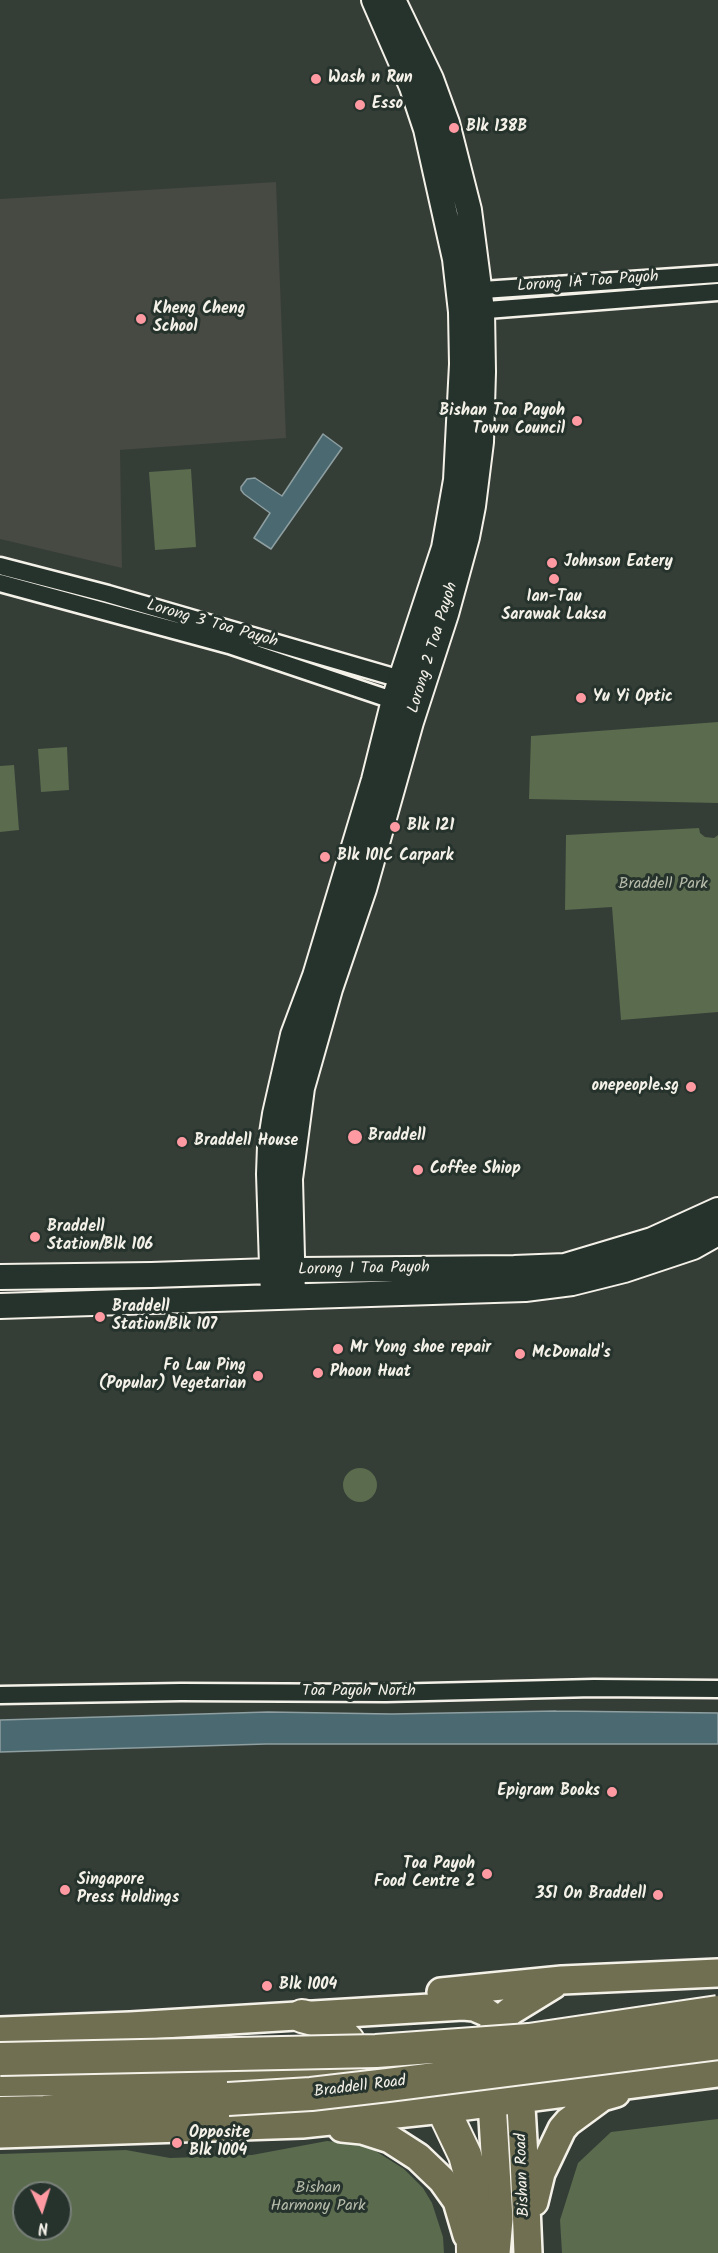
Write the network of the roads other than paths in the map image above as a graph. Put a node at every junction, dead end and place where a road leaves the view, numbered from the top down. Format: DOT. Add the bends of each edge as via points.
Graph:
graph roads {
  1 [pos="374,0"];
  2 [pos="393,0"];
  3 [pos="718,274"];
  4 [pos="631,280"];
  5 [pos="718,292"];
  6 [pos="632,297"];
  7 [pos="470,301"];
  8 [pos="0,566"];
  9 [pos="0,583"];
  10 [pos="409,693"];
  11 [pos="718,1210"];
  12 [pos="718,1233"];
  13 [pos="282,1271"];
  14 [pos="0,1277"];
  15 [pos="283,1296"];
  16 [pos="0,1305"];
  17 [pos="718,1689"];
  18 [pos="0,1695"];
  19 [pos="718,1973"];
  20 [pos="562,1980"];
  21 [pos="718,2012"];
  22 [pos="0,2014"];
  23 [pos="302,2016"];
  24 [pos="499,2021"];
  25 [pos="0,2031"];
  26 [pos="718,2043"];
  27 [pos="0,2059"];
  28 [pos="341,2067"];
  29 [pos="718,2073"];
  30 [pos="0,2080"];
  31 [pos="667,2080"];
  32 [pos="520,2097"];
  33 [pos="228,2099"];
  34 [pos="0,2101"];
  35 [pos="493,2101"];
  36 [pos="443,2109"];
  37 [pos="0,2113"];
  38 [pos="302,2124"];
  39 [pos="0,2134"];
  40 [pos="472,2253"];
  41 [pos="495,2253"];
  42 [pos="528,2253"];
  1 -- 7 [label="street, Lorong 2 Toa Payoh" via="426,129"];
  2 -- 7 [label="street, Lorong 2 Toa Payoh" via="447,123 469,210"];
  3 -- 4 [label="street, Lorong 1A Toa Payoh"];
  4 -- 6 [label="street"];
  4 -- 7 [label="street, Lorong 1A Toa Payoh"];
  5 -- 6 [label="street, Lorong 1A Toa Payoh"];
  6 -- 7 [label="street, Lorong 1A Toa Payoh"];
  7 -- 10 [label="street, Lorong 2 Toa Payoh" via="452,504"];
  8 -- 10 [label="street, Lorong 3 Toa Payoh" via="108,594"];
  9 -- 10 [label="street, Lorong 3 Toa Payoh"];
  10 -- 13 [label="street, Lorong 2 Toa Payoh" via="374,780 315,976 293,1035 275,1114 269,1155"];
  11 -- 13 [label="street, Lorong 1 Toa Payoh" via="651,1240 565,1266"];
  12 -- 15 [label="street, Lorong 1 Toa Payoh" via="693,1247 572,1283 525,1289"];
  13 -- 14 [label="street, Lorong 1 Toa Payoh"];
  13 -- 15 [label="street, Lorong 2 Toa Payoh"];
  15 -- 16 [label="street, Lorong 1 Toa Payoh"];
  17 -- 18 [label="street, Toa Payoh North"];
  19 -- 20 [label="main road"];
  20 -- 22 [label="main road" via="432,1993"];
  20 -- 24 [label="main road"];
  21 -- 27 [label="highway, Braddell Road, bridge" via="529,2040 388,2050"];
  23 -- 24 [label="main road" via="462,2006 474,2007"];
  23 -- 25 [label="main road"];
  23 -- 28 [label="highway" via="332,2024 348,2041"];
  24 -- 32 [label="main road, Bishan Road" via="510,2034 518,2056"];
  24 -- 35 [label="main road, Bishan Road" via="488,2038"];
  26 -- 33 [label="highway, Braddell Road, bridge" via="366,2088"];
  28 -- 30 [label="highway" via="135,2078"];
  28 -- 36 [label="highway" via="387,2069 414,2078"];
  29 -- 31 [label="main road, Braddell Road"];
  31 -- 32 [label="main road, Braddell Road"];
  31 -- 42 [label="main road" via="602,2097 562,2129 541,2173 531,2214"];
  32 -- 35 [label="main road, Braddell Road"];
  32 -- 42 [label="main road, Bishan Road"];
  33 -- 34 [label="highway, Braddell Road"];
  33 -- 37 [label="highway"];
  35 -- 36 [label="main road, Braddell Road"];
  35 -- 41 [label="main road, Bishan Road" via="499,2219"];
  36 -- 38 [label="main road, Braddell Road"];
  36 -- 40 [label="highway" via="465,2155 472,2181"];
  38 -- 39 [label="main road, Braddell Road"];
  38 -- 40 [label="main road" via="362,2130 390,2139 418,2157 457,2201"];
}
